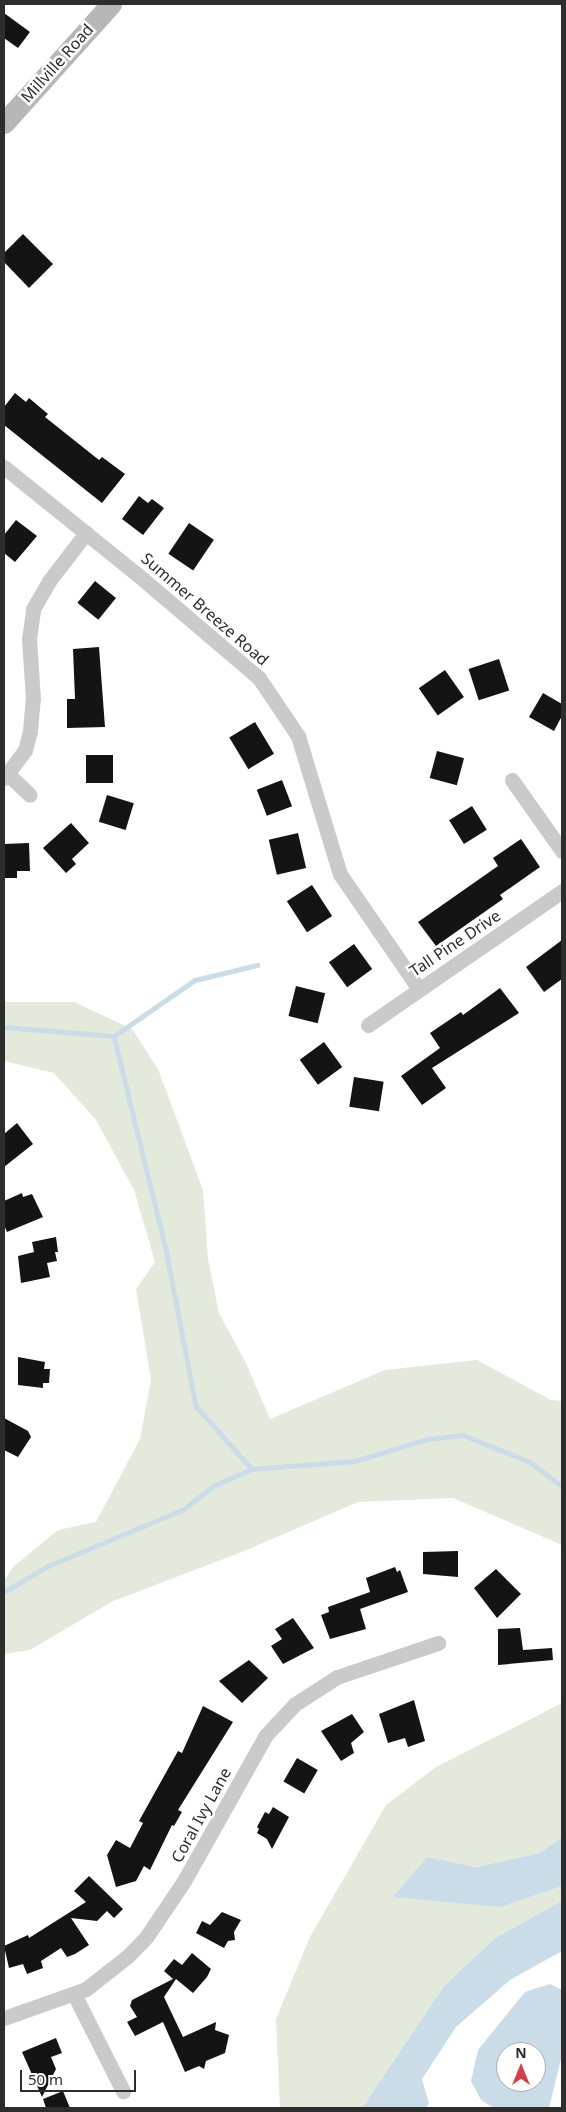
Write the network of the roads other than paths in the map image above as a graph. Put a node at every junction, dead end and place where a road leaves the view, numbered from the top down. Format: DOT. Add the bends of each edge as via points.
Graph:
graph roads {
  1 [pos="111,4"];
  2 [pos="4,123"];
  3 [pos="4,467"];
  4 [pos="86,533"];
  5 [pos="6,776"];
  6 [pos="512,780"];
  7 [pos="30,795"];
  8 [pos="562,851"];
  9 [pos="562,891"];
  10 [pos="419,989"];
  11 [pos="368,1025"];
  12 [pos="438,1643"];
  13 [pos="74,1994"];
  14 [pos="4,2018"];
  15 [pos="123,2091"];
  1 -- 2 [label="street, Millville Road"];
  3 -- 4 [label="street, Summer Breeze Road"];
  4 -- 5 [label="street" via="49,580 33,609 29,639 33,699 30,731 25,750"];
  4 -- 10 [label="street, Summer Breeze Road" via="230,651 259,678 281,706 306,757 332,856 340,874"];
  5 -- 7 [label="street"];
  6 -- 8 [label="street"];
  9 -- 10 [label="street, Tall Pine Drive"];
  10 -- 11 [label="street, Tall Pine Drive"];
  12 -- 13 [label="street, Coral Ivy Lane" via="336,1678 280,1717 266,1735 167,1910 128,1956 102,1978"];
  13 -- 14 [label="street, Coral Ivy Lane"];
  13 -- 15 [label="street"];
}
